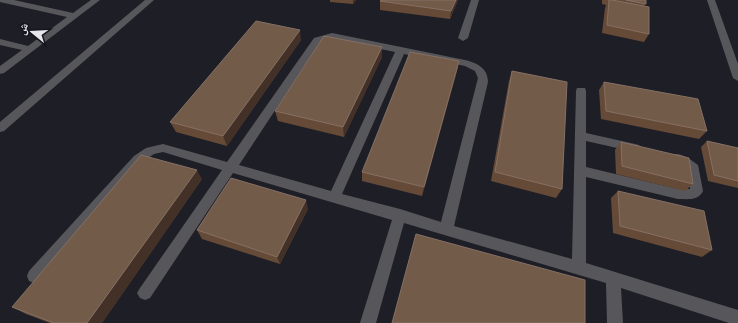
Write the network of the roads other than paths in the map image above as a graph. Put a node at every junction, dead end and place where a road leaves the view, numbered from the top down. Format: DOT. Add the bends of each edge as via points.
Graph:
graph roads {
  1 [pos="3,0"];
  2 [pos="96,0"];
  3 [pos="150,0"];
  4 [pos="475,0"];
  5 [pos="711,0"];
  6 [pos="75,16"];
  7 [pos="463,38"];
  8 [pos="0,42"];
  9 [pos="30,49"];
  10 [pos="401,49"];
  11 [pos="735,62"];
  12 [pos="0,71"];
  13 [pos="738,78"];
  14 [pos="581,91"];
  15 [pos="0,128"];
  16 [pos="581,136"];
  17 [pos="648,152"];
  18 [pos="664,155"];
  19 [pos="230,166"];
  20 [pos="581,171"];
  21 [pos="335,196"];
  22 [pos="400,216"];
  23 [pos="446,229"];
  24 [pos="580,268"];
  25 [pos="34,276"];
  26 [pos="613,278"];
  27 [pos="145,293"];
  28 [pos="738,318"];
  29 [pos="368,323"];
  30 [pos="615,323"];
  1 -- 6 [label="street"];
  2 -- 6 [label="street"];
  3 -- 15 [label="street"];
  4 -- 7 [label="street"];
  5 -- 11 [label="street"];
  6 -- 9 [label="street"];
  8 -- 9 [label="street"];
  9 -- 12 [label="street"];
  10 -- 19 [label="street" via="332,36 317,40"];
  10 -- 21 [label="street"];
  10 -- 23 [label="street" via="473,65 483,76"];
  11 -- 13 [label="street"];
  14 -- 16 [label="street"];
  16 -- 17 [label="street"];
  16 -- 20 [label="street"];
  18 -- 20 [label="street" via="684,160 694,168 697,191 693,194 678,194"];
  19 -- 21 [label="street"];
  19 -- 25 [label="street" via="163,148 145,153"];
  19 -- 27 [label="street"];
  20 -- 24 [label="street"];
  21 -- 22 [label="street"];
  22 -- 23 [label="street"];
  22 -- 29 [label="street"];
  23 -- 24 [label="street"];
  24 -- 26 [label="street"];
  26 -- 28 [label="street"];
  26 -- 30 [label="street"];
}
